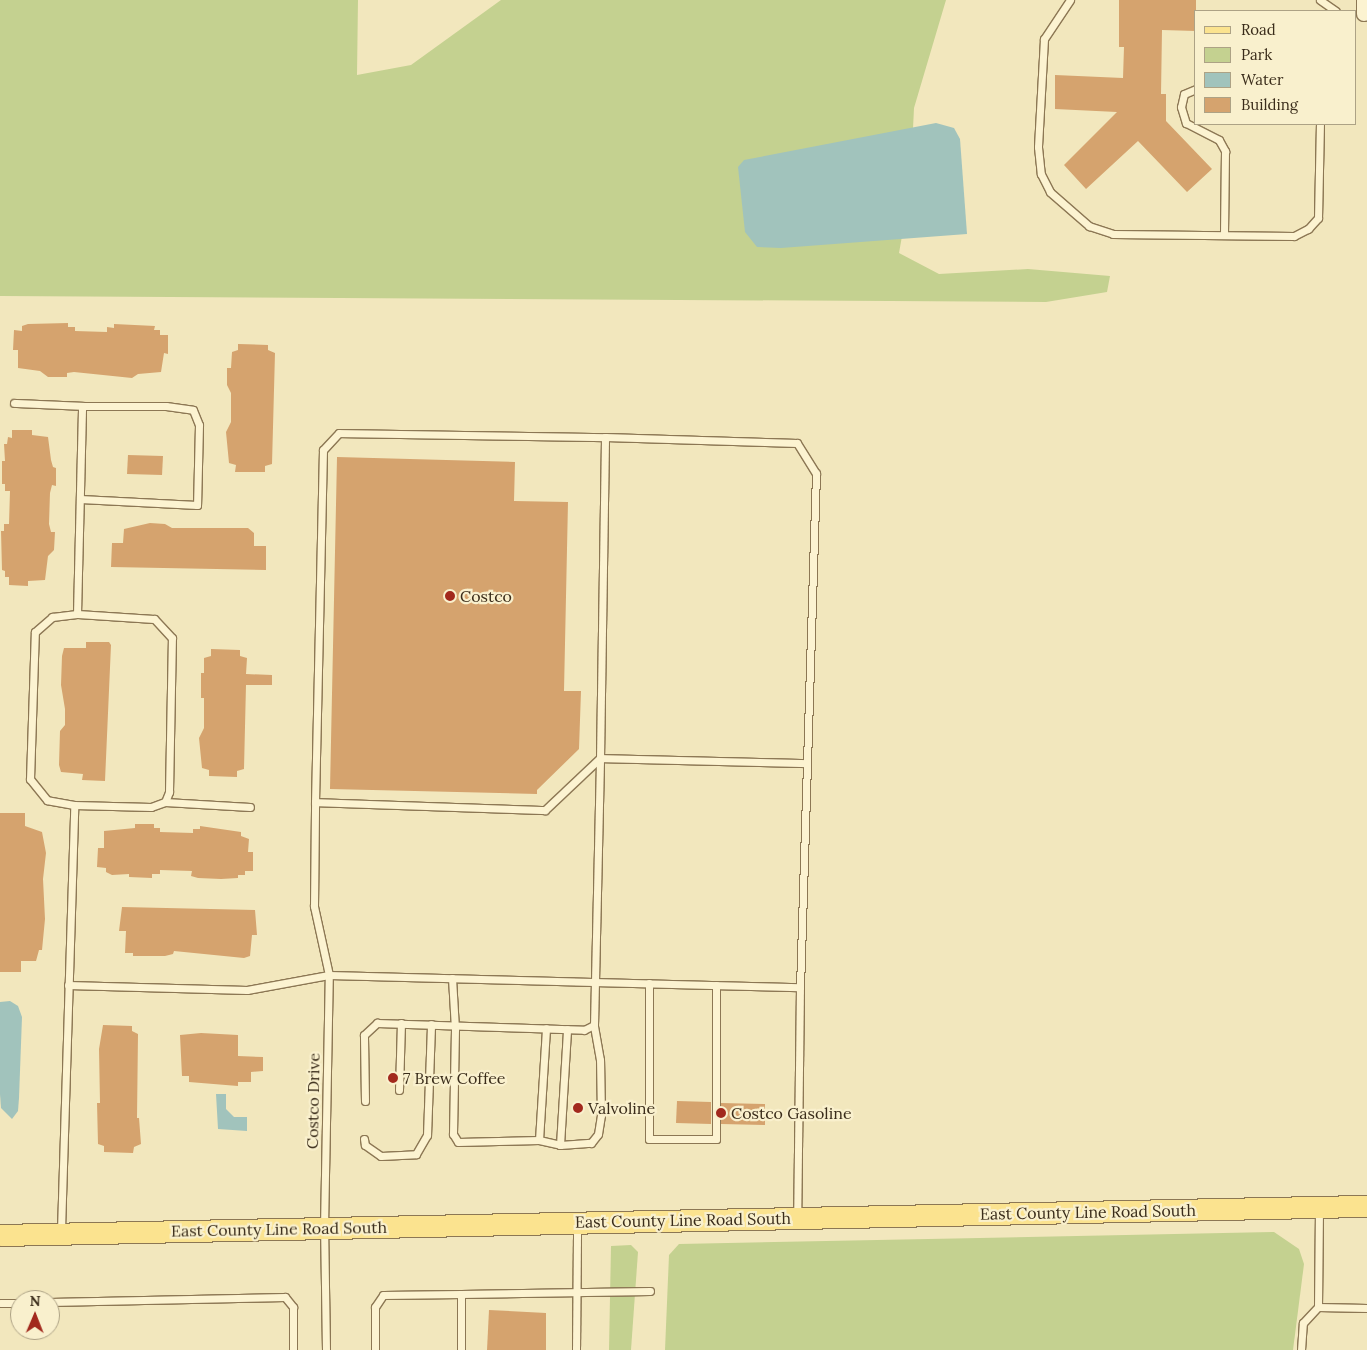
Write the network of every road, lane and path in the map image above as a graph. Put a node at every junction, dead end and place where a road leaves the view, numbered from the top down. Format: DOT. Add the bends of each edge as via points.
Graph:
graph roads {
  1 [pos="1070,0"];
  2 [pos="1320,0"];
  3 [pos="1364,0"];
  4 [pos="1335,10"];
  5 [pos="1362,14"];
  6 [pos="1194,91"];
  7 [pos="1320,125"];
  8 [pos="1224,235"];
  9 [pos="14,403"];
  10 [pos="82,406"];
  11 [pos="605,437"];
  12 [pos="80,499"];
  13 [pos="77,614"];
  14 [pos="600,758"];
  15 [pos="807,763"];
  16 [pos="165,802"];
  17 [pos="315,802"];
  18 [pos="74,805"];
  19 [pos="250,808"];
  20 [pos="329,975"];
  21 [pos="452,978"];
  22 [pos="596,982"];
  23 [pos="649,983"];
  24 [pos="68,985"];
  25 [pos="716,985"];
  26 [pos="800,987"];
  27 [pos="401,1023"];
  28 [pos="431,1024"];
  29 [pos="454,1024"];
  30 [pos="594,1025"];
  31 [pos="546,1028"];
  32 [pos="567,1029"];
  33 [pos="398,1090"];
  34 [pos="365,1101"];
  35 [pos="364,1140"];
  36 [pos="539,1140"];
  37 [pos="560,1145"];
  38 [pos="1367,1206"];
  39 [pos="1318,1207"];
  40 [pos="797,1217"];
  41 [pos="577,1222"];
  42 [pos="324,1228"];
  43 [pos="61,1233"];
  44 [pos="0,1235"];
  45 [pos="650,1291"];
  46 [pos="578,1292"];
  47 [pos="461,1294"];
  48 [pos="60,1302"];
  49 [pos="1318,1307"];
  50 [pos="1367,1308"];
  51 [pos="293,1350"];
  52 [pos="326,1350"];
  53 [pos="375,1350"];
  54 [pos="461,1350"];
  55 [pos="576,1350"];
  56 [pos="1301,1350"];
  1 -- 8 [label="lane" via="1044,39 1042,54 1038,147 1041,174 1050,192 1089,226 1112,234"];
  2 -- 4 [label="lane"];
  3 -- 5 [label="street"];
  6 -- 8 [label="lane" via="1184,94 1181,107 1186,123 1219,140 1225,151"];
  7 -- 8 [label="lane" via="1318,218 1308,229 1294,236"];
  9 -- 10 [label="lane"];
  10 -- 12 [label="lane"];
  10 -- 12 [label="lane" via="166,406 193,410 200,425 197,505"];
  11 -- 14 [label="lane"];
  11 -- 15 [label="lane, Costco Drive" via="797,442 807,458 816,473"];
  11 -- 17 [label="lane, Costco Drive" via="339,433 323,450"];
  12 -- 13 [label="lane"];
  13 -- 16 [label="lane" via="154,619 172,638 169,792"];
  13 -- 18 [label="lane" via="52,617 35,632 30,778 47,800"];
  14 -- 15 [label="lane"];
  14 -- 17 [label="lane" via="545,810"];
  14 -- 22 [label="lane"];
  15 -- 26 [label="lane"];
  16 -- 18 [label="lane" via="151,807"];
  16 -- 19 [label="lane"];
  17 -- 20 [label="lane, Costco Drive" via="314,906"];
  18 -- 24 [label="lane"];
  20 -- 21 [label="lane"];
  20 -- 24 [label="lane" via="247,990"];
  20 -- 42 [label="lane, Costco Drive"];
  21 -- 22 [label="lane"];
  21 -- 29 [label="lane"];
  22 -- 23 [label="lane"];
  22 -- 30 [label="lane"];
  23 -- 25 [label="lane"];
  23 -- 25 [label="lane" via="649,1139 716,1139"];
  24 -- 43 [label="lane"];
  25 -- 26 [label="lane"];
  26 -- 40 [label="lane"];
  27 -- 28 [label="lane"];
  27 -- 33 [label="lane"];
  27 -- 34 [label="lane" via="377,1023 364,1035"];
  28 -- 29 [label="lane"];
  28 -- 35 [label="lane" via="427,1135 420,1148 416,1154 381,1156 365,1145"];
  29 -- 31 [label="lane"];
  29 -- 36 [label="lane" via="453,1134 458,1142"];
  30 -- 32 [label="lane" via="584,1030"];
  30 -- 37 [label="lane" via="600,1060 598,1134 591,1143"];
  31 -- 32 [label="lane"];
  31 -- 36 [label="lane"];
  32 -- 37 [label="lane"];
  36 -- 37 [label="lane"];
  38 -- 39 [label="main road, East County Line Road South"];
  39 -- 40 [label="main road, East County Line Road South"];
  39 -- 49 [label="lane"];
  40 -- 41 [label="main road, East County Line Road South"];
  41 -- 42 [label="main road, East County Line Road South"];
  41 -- 46 [label="lane"];
  42 -- 43 [label="main road, East County Line Road South"];
  42 -- 52 [label="lane, Costco Drive"];
  43 -- 44 [label="main road, East County Line Road South"];
  45 -- 46 [label="lane"];
  46 -- 47 [label="lane"];
  46 -- 55 [label="lane"];
  47 -- 53 [label="lane" via="383,1295 375,1307"];
  47 -- 54 [label="lane"];
  48 -- 51 [label="lane" via="286,1297 293,1307"];
  49 -- 50 [label="lane"];
  49 -- 56 [label="lane" via="1303,1323"];
}
